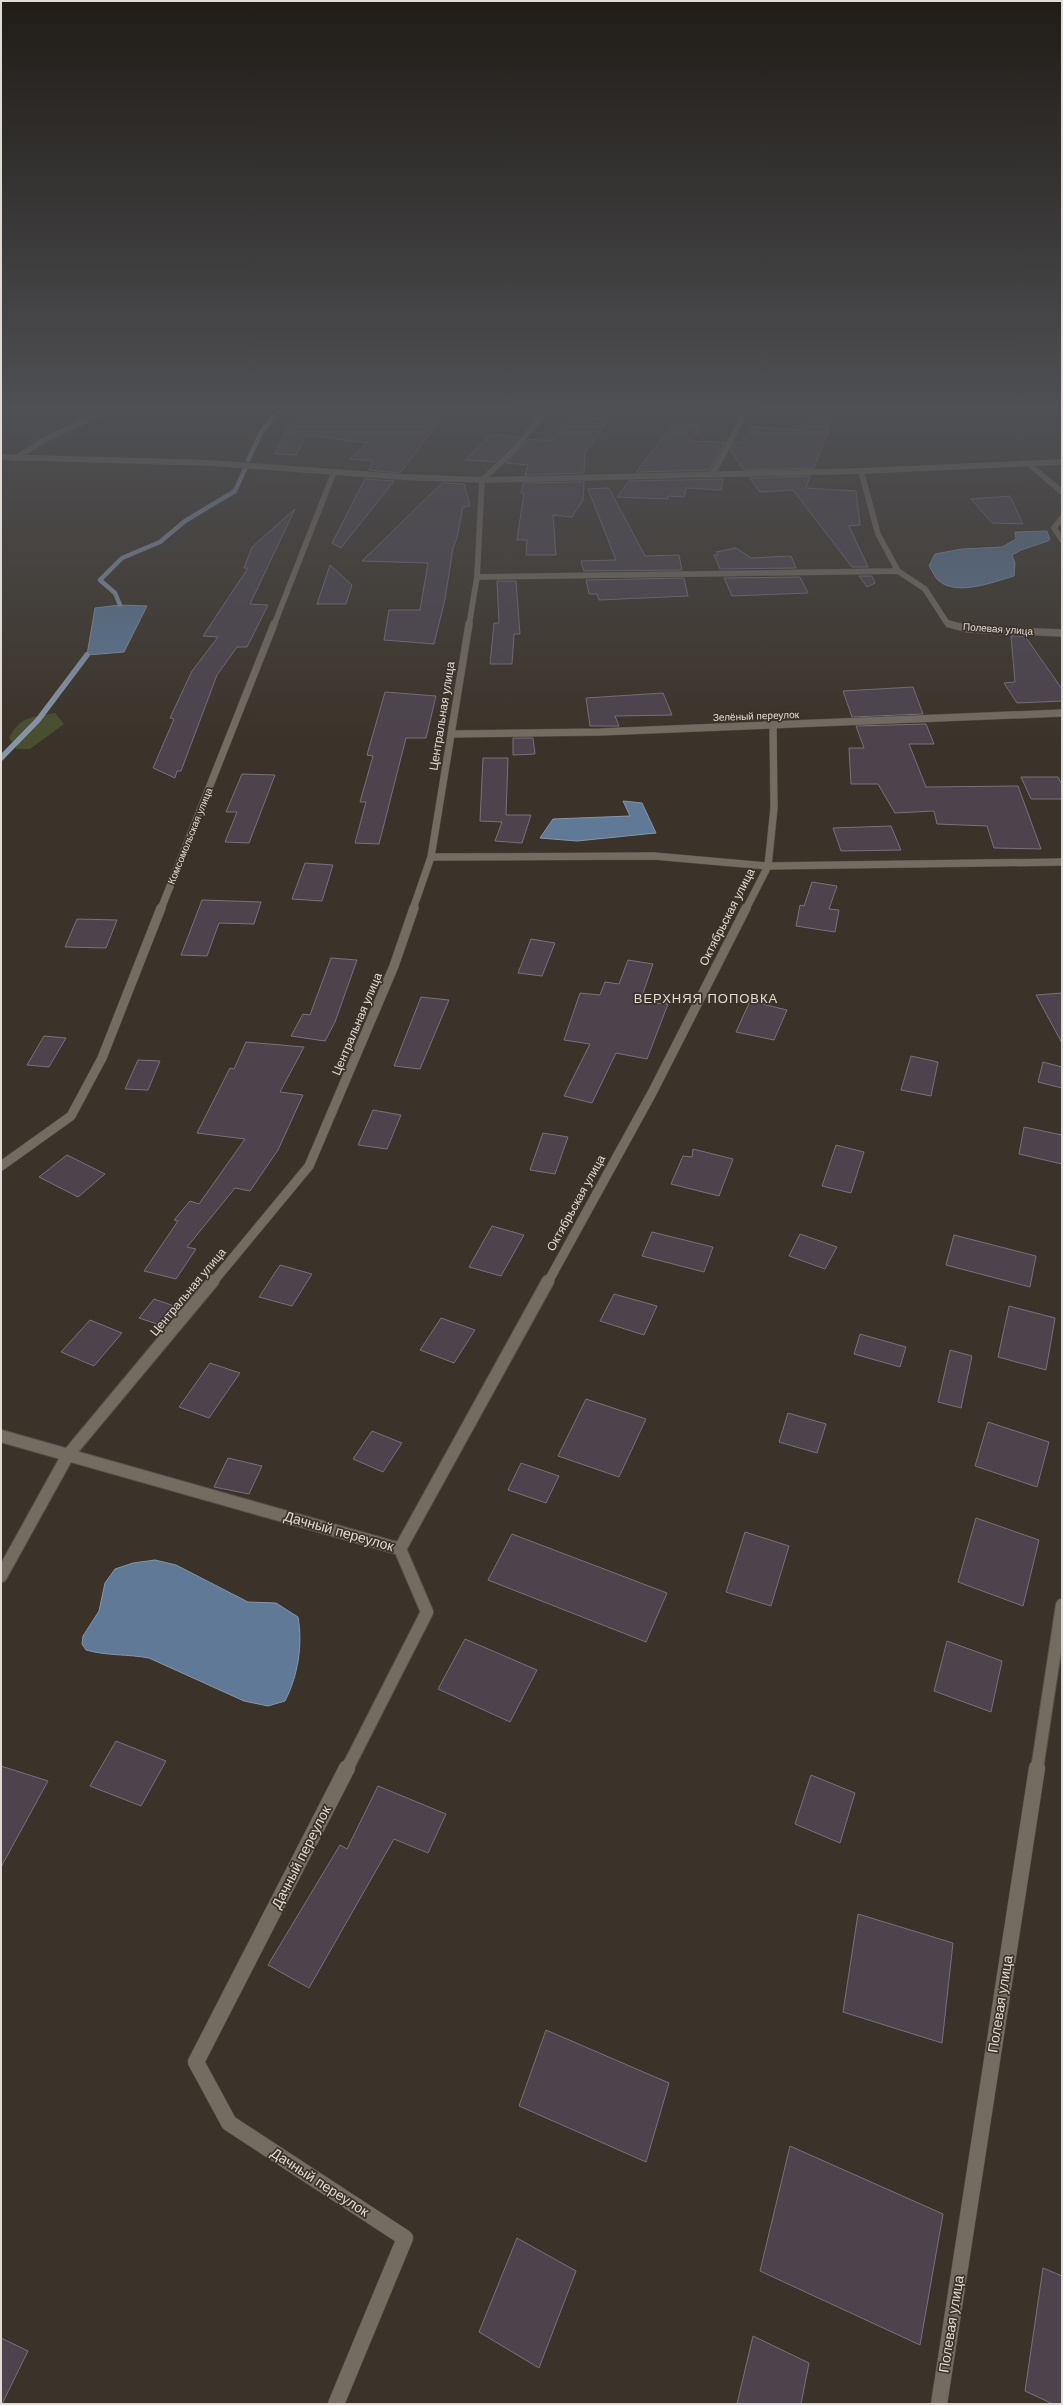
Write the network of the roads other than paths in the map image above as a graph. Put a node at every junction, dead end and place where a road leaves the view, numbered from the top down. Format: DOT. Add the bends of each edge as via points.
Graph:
graph roads {
  1 [pos="316,518"];
  2 [pos="480,518"];
  3 [pos="874,518"];
  4 [pos="1062,518"];
  5 [pos="1062,540"];
  6 [pos="898,571"];
  7 [pos="477,577"];
  8 [pos="1062,633"];
  9 [pos="1062,713"];
  10 [pos="773,725"];
  11 [pos="451,734"];
  12 [pos="432,857"];
  13 [pos="1062,862"];
  14 [pos="768,866"];
  15 [pos="1,1166"];
  16 [pos="1,1436"];
  17 [pos="68,1455"];
  18 [pos="400,1549"];
  19 [pos="1,1576"];
  20 [pos="1062,1604"];
  21 [pos="336,2404"];
  22 [pos="939,2404"];
  1 -- 15 [label="street, Комсомольская улица" via="102,1058 72,1116"];
  2 -- 7 [label="street, Центральная улица"];
  3 -- 6 [label="street, Полевая улица" via="878,534"];
  4 -- 5 [label="street" via="1054,528"];
  6 -- 7 [label="street"];
  6 -- 8 [label="street, Полевая улица" via="925,589 947,623 968,629"];
  7 -- 11 [label="street, Центральная улица"];
  9 -- 10 [label="street, Зелёный переулок"];
  10 -- 11 [label="street, Зелёный переулок" via="600,732"];
  10 -- 14 [label="street" via="774,808"];
  11 -- 12 [label="street, Центральная улица"];
  12 -- 14 [label="street" via="654,856"];
  12 -- 17 [label="street, Центральная улица" via="394,966 309,1166"];
  13 -- 14 [label="street"];
  14 -- 18 [label="street, Октябрьская улица" via="652,1094"];
  16 -- 17 [label="street"];
  17 -- 18 [label="street, Дачный переулок"];
  17 -- 19 [label="street, Центральная улица"];
  18 -- 21 [label="street, Дачный переулок" via="427,1612 196,2062 229,2123 405,2238"];
  20 -- 22 [label="street, Полевая улица"];
}
